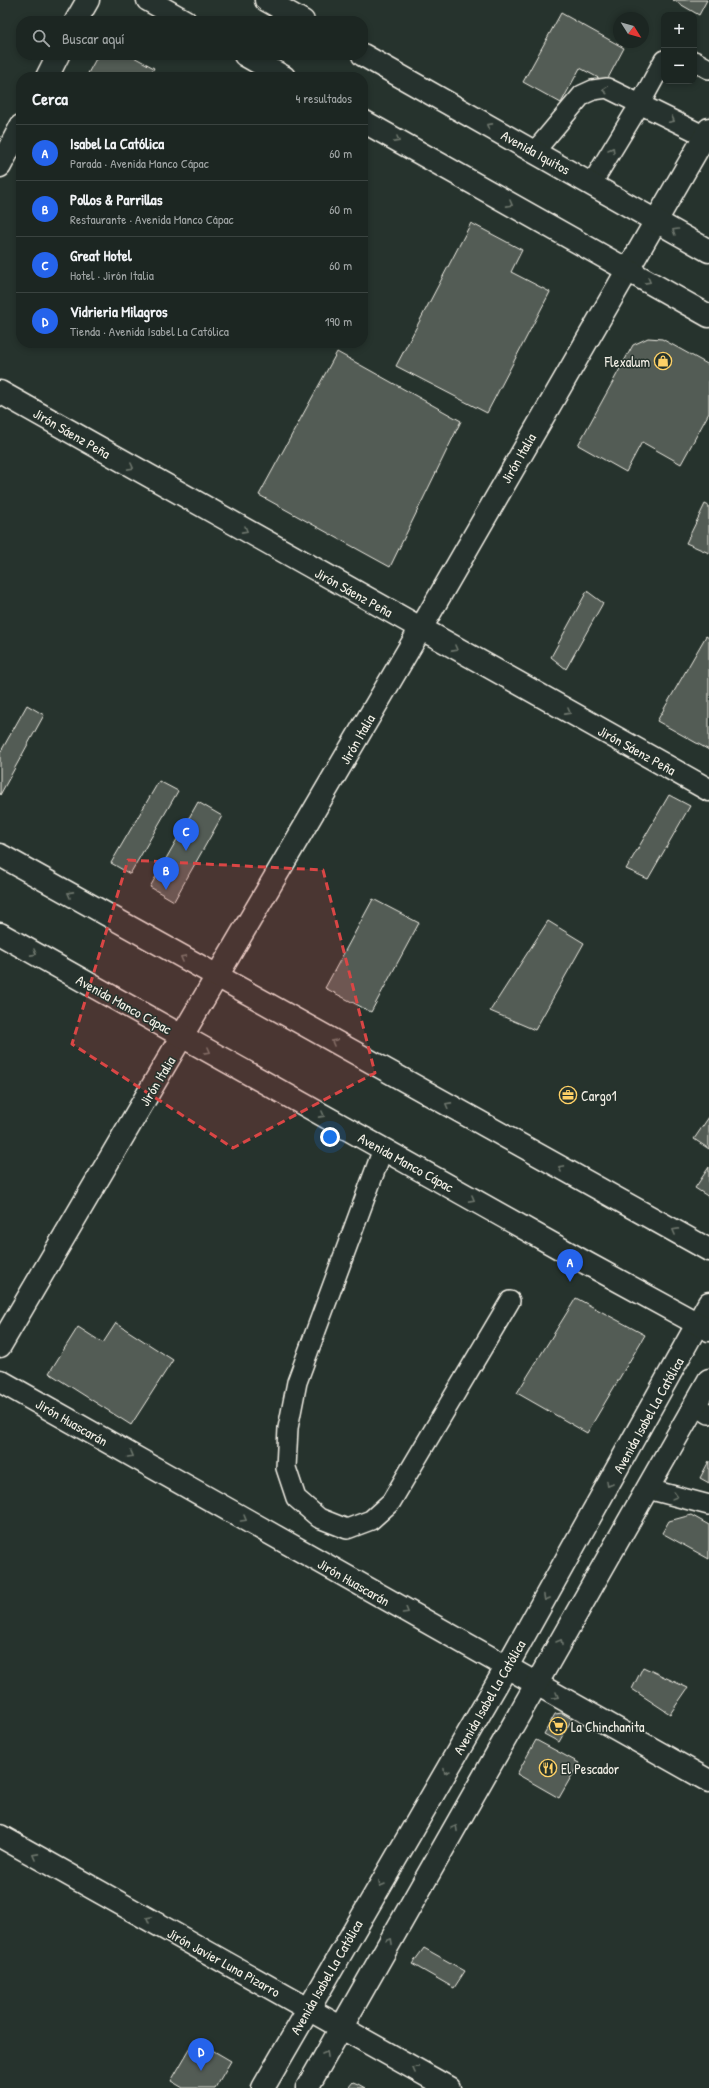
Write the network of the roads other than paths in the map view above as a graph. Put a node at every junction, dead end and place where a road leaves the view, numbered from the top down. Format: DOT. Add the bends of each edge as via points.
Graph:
graph roads {
  1 [pos="88,0"];
  2 [pos="148,0"];
  3 [pos="266,0"];
  4 [pos="79,16"];
  5 [pos="176,16"];
  6 [pos="294,16"];
  7 [pos="368,58"];
  8 [pos="56,60"];
  9 [pos="254,60"];
  10 [pos="697,63"];
  11 [pos="661,66"];
  12 [pos="709,69"];
  13 [pos="50,72"];
  14 [pos="275,72"];
  15 [pos="640,104"];
  16 [pos="368,124"];
  17 [pos="707,132"];
  18 [pos="16,136"];
  19 [pos="535,152"];
  20 [pos="0,166"];
  21 [pos="592,183"];
  22 [pos="656,220"];
  23 [pos="709,251"];
  24 [pos="628,270"];
  25 [pos="709,316"];
  26 [pos="0,392"];
  27 [pos="420,630"];
  28 [pos="709,790"];
  29 [pos="0,855"];
  30 [pos="0,934"];
  31 [pos="217,977"];
  32 [pos="183,1037"];
  33 [pos="383,1149"];
  34 [pos="709,1250"];
  35 [pos="510,1301"];
  36 [pos="709,1303"];
  37 [pos="703,1327"];
  38 [pos="0,1346"];
  39 [pos="709,1380"];
  40 [pos="0,1381"];
  41 [pos="702,1410"];
  42 [pos="648,1489"];
  43 [pos="707,1500"];
  44 [pos="506,1668"];
  45 [pos="536,1684"];
  46 [pos="709,1782"];
  47 [pos="0,1836"];
  48 [pos="308,2009"];
  49 [pos="341,2028"];
  50 [pos="263,2088"];
  51 [pos="307,2088"];
  52 [pos="449,2088"];
  1 -- 4 [label="street"];
  2 -- 5 [label="street"];
  3 -- 6 [label="street"];
  19 -- 7 [label="street, Avenida Iquitos, one-way"];
  8 -- 13 [label="street"];
  9 -- 14 [label="street"];
  10 -- 12 [label="lane"];
  11 -- 15 [label="lane"];
  15 -- 17 [label="lane, one-way"];
  15 -- 19 [label="lane, one-way" via="607,88 582,95"];
  21 -- 15 [label="lane, one-way"];
  16 -- 24 [label="street, one-way"];
  17 -- 22 [label="street, Jirón Italia"];
  18 -- 20 [label="street"];
  19 -- 21 [label="street, Avenida Iquitos"];
  21 -- 22 [label="street, Avenida Iquitos"];
  23 -- 22 [label="street, Avenida Iquitos, one-way"];
  22 -- 24 [label="street, Jirón Italia"];
  24 -- 25 [label="street, one-way"];
  24 -- 27 [label="street, Jirón Italia"];
  26 -- 27 [label="street, Jirón Sáenz Peña, one-way"];
  27 -- 28 [label="street, Jirón Sáenz Peña, one-way"];
  27 -- 31 [label="street, Jirón Italia"];
  31 -- 29 [label="street, one-way"];
  30 -- 32 [label="street, Avenida Manco Cápac, one-way"];
  31 -- 32 [label="street, Jirón Italia"];
  34 -- 31 [label="street, one-way"];
  32 -- 33 [label="street, Avenida Manco Cápac, one-way"];
  32 -- 38 [label="street, Jirón Italia"];
  33 -- 35 [label="lane" via="297,1382 288,1428 286,1468 296,1498 319,1518 347,1528 371,1520 391,1502"];
  33 -- 37 [label="street, Avenida Manco Cápac, one-way"];
  36 -- 37 [label="street, Avenida Isabel La Católica"];
  37 -- 44 [label="street, Avenida Isabel La Católica, one-way"];
  39 -- 41 [label="street"];
  40 -- 44 [label="street, Jirón Huascarán, one-way"];
  41 -- 42 [label="street"];
  42 -- 43 [label="lane, one-way"];
  45 -- 42 [label="street, one-way"];
  44 -- 45 [label="street, Jirón Huascarán"];
  44 -- 48 [label="street, Avenida Isabel La Católica, one-way"];
  45 -- 46 [label="street, Jirón Huascarán, one-way"];
  49 -- 45 [label="street, one-way"];
  48 -- 47 [label="street, Jirón Javier Luna Pizarro, one-way"];
  48 -- 49 [label="street, Jirón Javier Luna Pizarro"];
  48 -- 50 [label="street, Avenida Isabel La Católica"];
  51 -- 49 [label="street, one-way"];
  52 -- 49 [label="street, Jirón Javier Luna Pizarro, one-way"];
}
